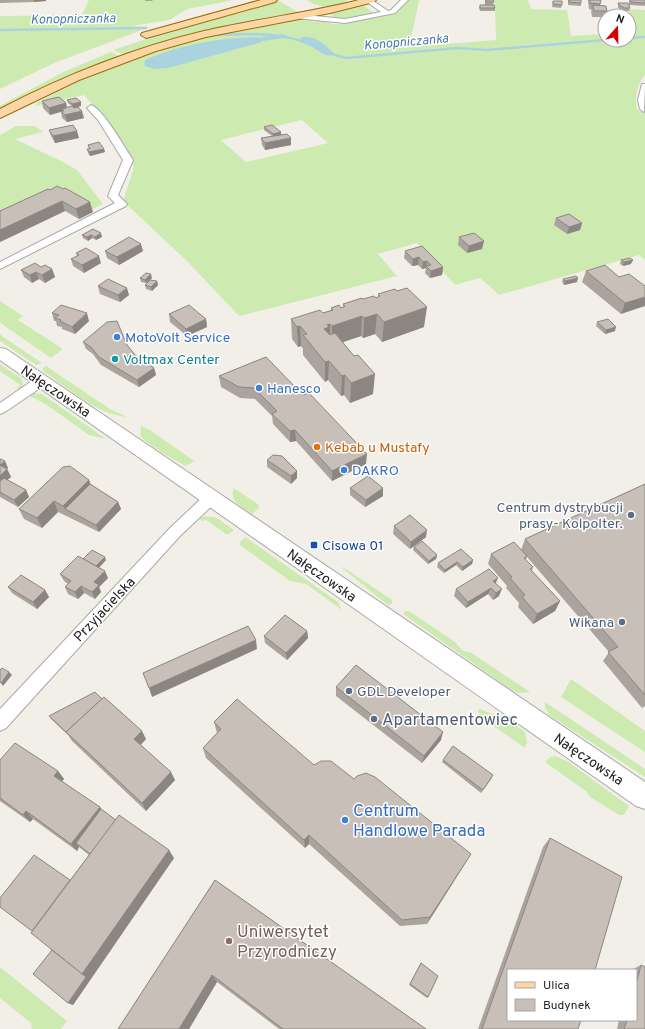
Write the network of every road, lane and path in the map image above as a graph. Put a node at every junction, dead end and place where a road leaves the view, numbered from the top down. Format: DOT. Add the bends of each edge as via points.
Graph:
graph roads {
  1 [pos="272,0"];
  2 [pos="369,0"];
  3 [pos="405,0"];
  4 [pos="306,4"];
  5 [pos="321,11"];
  6 [pos="387,13"];
  7 [pos="295,16"];
  8 [pos="338,21"];
  9 [pos="136,39"];
  10 [pos="60,71"];
  11 [pos="645,86"];
  12 [pos="0,105"];
  13 [pos="91,108"];
  14 [pos="644,110"];
  15 [pos="0,266"];
  16 [pos="0,353"];
  17 [pos="42,381"];
  18 [pos="0,408"];
  19 [pos="211,498"];
  20 [pos="0,722"];
  21 [pos="645,797"];
  1 -- 9 [label="main road"];
  2 -- 5 [label="main road"];
  2 -- 6 [label="street" via="381,5"];
  3 -- 6 [label="street" via="396,10"];
  4 -- 5 [label="main road"];
  5 -- 7 [label="main road"];
  5 -- 8 [label="street"];
  6 -- 8 [label="street"];
  7 -- 8 [label="street"];
  7 -- 12 [label="main road" via="194,37 117,60"];
  10 -- 12 [label="main road"];
  11 -- 14 [label="street" via="642,100"];
  13 -- 15 [label="street" via="101,118 128,160 113,196 122,204"];
  16 -- 17 [label="street, Nałęczowska"];
  17 -- 18 [label="street"];
  17 -- 19 [label="street, Nałęczowska"];
  19 -- 20 [label="street, Przyjacielska" via="175,532"];
  19 -- 21 [label="street, Nałęczowska"];
}
